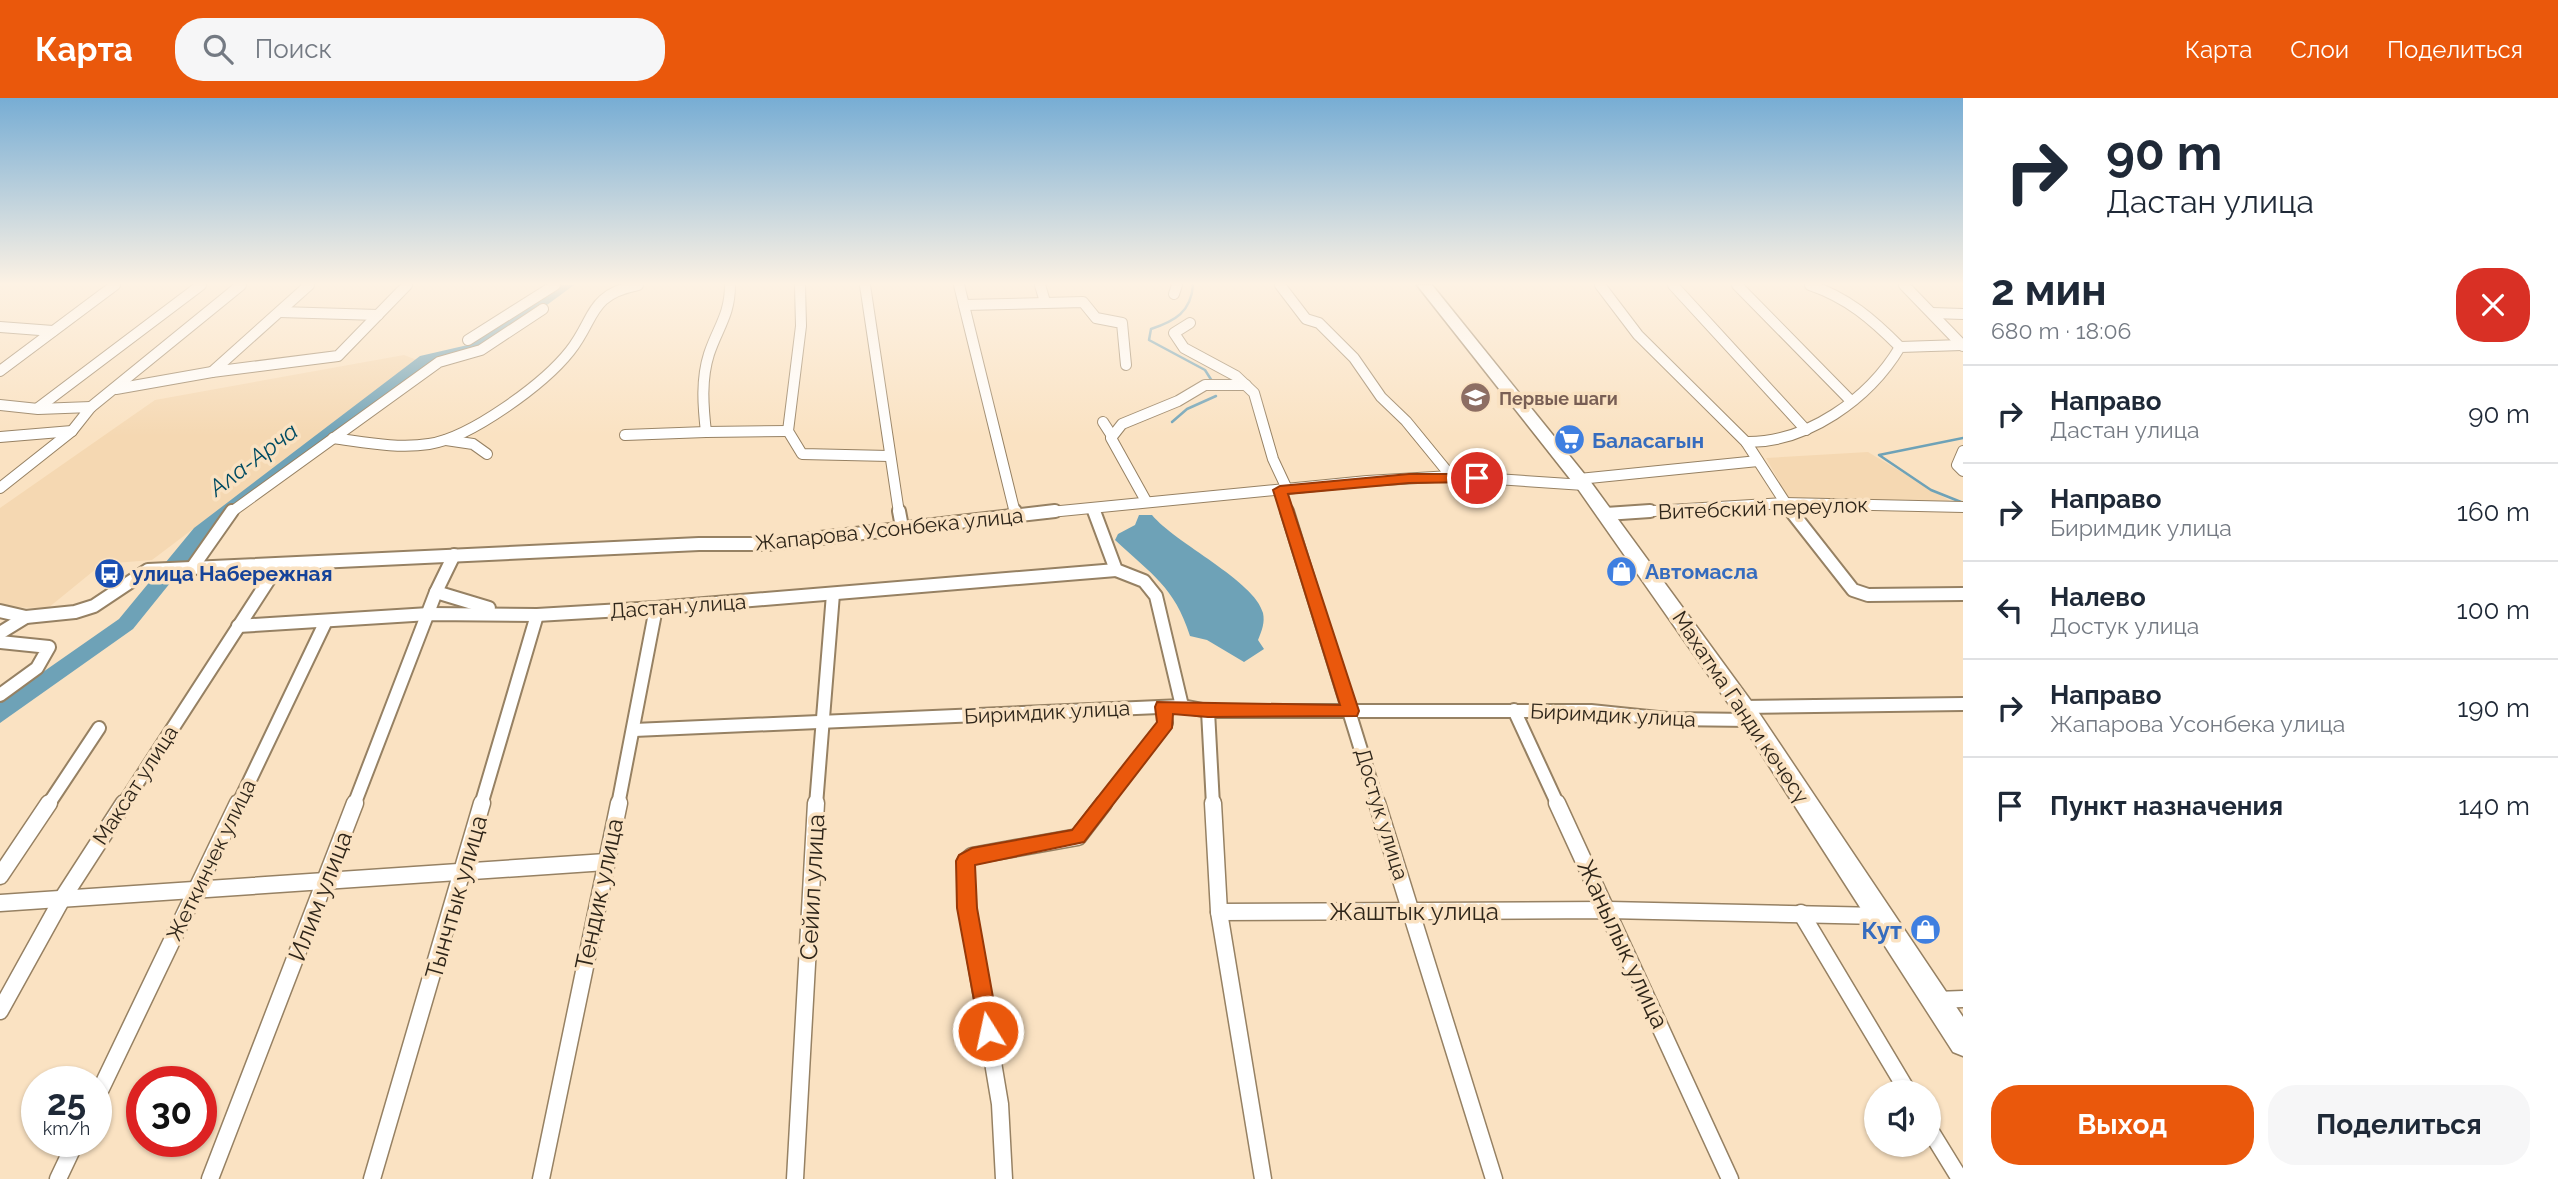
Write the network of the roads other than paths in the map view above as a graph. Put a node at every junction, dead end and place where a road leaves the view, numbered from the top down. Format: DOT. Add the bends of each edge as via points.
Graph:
graph roads {
  1 [pos="47,335"];
  2 [pos="135,335"];
  3 [pos="180,335"];
  4 [pos="253,335"];
  5 [pos="358,335"];
  6 [pos="475,335"];
  7 [pos="503,335"];
  8 [pos="579,335"];
  9 [pos="718,335"];
  10 [pos="800,335"];
  11 [pos="872,335"];
  12 [pos="972,335"];
  13 [pos="1123,335"];
  14 [pos="1176,335"];
  15 [pos="1331,335"];
  16 [pos="1464,335"];
  17 [pos="1638,335"];
  18 [pos="1719,335"];
  19 [pos="1787,335"];
  20 [pos="1889,335"];
  21 [pos="468,340"];
  22 [pos="1963,346"];
  23 [pos="1900,347"];
  24 [pos="1126,365"];
  25 [pos="0,370"];
  26 [pos="212,372"];
  27 [pos="1246,385"];
  28 [pos="116,389"];
  29 [pos="1851,401"];
  30 [pos="0,405"];
  31 [pos="91,407"];
  32 [pos="38,409"];
  33 [pos="1103,422"];
  34 [pos="1806,430"];
  35 [pos="72,431"];
  36 [pos="788,431"];
  37 [pos="705,432"];
  38 [pos="625,435"];
  39 [pos="1112,436"];
  40 [pos="0,437"];
  41 [pos="333,438"];
  42 [pos="445,440"];
  43 [pos="1746,442"];
  44 [pos="1963,452"];
  45 [pos="487,454"];
  46 [pos="888,456"];
  47 [pos="1758,461"];
  48 [pos="1963,471"];
  49 [pos="1451,476"];
  50 [pos="1582,482"];
  51 [pos="0,488"];
  52 [pos="1283,490"];
  53 [pos="1146,501"];
  54 [pos="1784,503"];
  55 [pos="1963,507"];
  56 [pos="1093,509"];
  57 [pos="1606,514"];
  58 [pos="1017,516"];
  59 [pos="902,527"];
  60 [pos="454,555"];
  61 [pos="279,564"];
  62 [pos="192,568"];
  63 [pos="1116,570"];
  64 [pos="436,592"];
  65 [pos="833,594"];
  66 [pos="1963,594"];
  67 [pos="656,608"];
  68 [pos="0,611"];
  69 [pos="520,613"];
  70 [pos="429,614"];
  71 [pos="537,615"];
  72 [pos="26,617"];
  73 [pos="326,621"];
  74 [pos="238,626"];
  75 [pos="0,634"];
  76 [pos="0,642"];
  77 [pos="0,695"];
  78 [pos="1963,704"];
  79 [pos="1182,706"];
  80 [pos="1163,707"];
  81 [pos="1514,710"];
  82 [pos="1208,711"];
  83 [pos="1351,711"];
  84 [pos="1748,713"];
  85 [pos="821,723"];
  86 [pos="99,728"];
  87 [pos="635,730"];
  88 [pos="606,862"];
  89 [pos="464,872"];
  90 [pos="0,876"];
  91 [pos="325,882"];
  92 [pos="196,890"];
  93 [pos="62,899"];
  94 [pos="0,903"];
  95 [pos="1608,910"];
  96 [pos="1410,911"];
  97 [pos="1219,912"];
  98 [pos="1801,913"];
  99 [pos="1880,916"];
  100 [pos="1963,999"];
  101 [pos="1935,1000"];
  102 [pos="0,1011"];
  103 [pos="1963,1042"];
  104 [pos="112,1066"];
  105 [pos="1901,1080"];
  106 [pos="1941,1148"];
  107 [pos="68,1157"];
  108 [pos="58,1179"];
  109 [pos="210,1179"];
  110 [pos="372,1179"];
  111 [pos="541,1179"];
  112 [pos="795,1179"];
  113 [pos="1004,1179"];
  114 [pos="1263,1179"];
  115 [pos="1494,1179"];
  116 [pos="1730,1179"];
  117 [pos="1960,1179"];
  1 -- 25 [label="street"];
  2 -- 32 [label="street"];
  3 -- 28 [label="street"];
  4 -- 26 [label="street"];
  5 -- 26 [label="street" via="338,356"];
  6 -- 21 [label="street"];
  7 -- 41 [label="street" via="481,350 439,362"];
  8 -- 42 [label="street" via="570,351 468,430"];
  9 -- 37 [label="street" via="701,397"];
  10 -- 36 [label="street"];
  11 -- 46 [label="street"];
  12 -- 58 [label="street"];
  13 -- 24 [label="street"];
  14 -- 27 [label="street" via="1184,348"];
  15 -- 49 [label="street"];
  16 -- 50 [label="main road, Махатма Ганди көчөсү"];
  17 -- 43 [label="street"];
  18 -- 34 [label="street"];
  19 -- 29 [label="street"];
  20 -- 23 [label="street"];
  22 -- 23 [label="street"];
  23 -- 29 [label="street" via="1894,360"];
  26 -- 28 [label="street"];
  27 -- 39 [label="street" via="1205,385 1122,424"];
  27 -- 52 [label="street, Достук улица" via="1254,393"];
  28 -- 31 [label="street"];
  29 -- 34 [label="street"];
  30 -- 32 [label="street"];
  31 -- 32 [label="street"];
  31 -- 35 [label="street"];
  33 -- 39 [label="street"];
  34 -- 43 [label="street" via="1773,442"];
  35 -- 40 [label="street"];
  35 -- 51 [label="street"];
  36 -- 37 [label="street"];
  36 -- 46 [label="street" via="802,454"];
  37 -- 38 [label="street"];
  39 -- 53 [label="street" via="1121,461"];
  41 -- 42 [label="street" via="405,444"];
  41 -- 62 [label="street" via="228,515"];
  42 -- 45 [label="street" via="473,444"];
  43 -- 47 [label="street"];
  44 -- 48 [label="street" via="1957,465"];
  46 -- 59 [label="street"];
  47 -- 50 [label="street, Жапарова Усонбека улица"];
  47 -- 54 [label="street"];
  49 -- 50 [label="street, Жапарова Усонбека улица"];
  49 -- 52 [label="street, Жапарова Усонбека улица"];
  50 -- 57 [label="main road, Махатма Ганди көчөсү"];
  52 -- 53 [label="street, Жапарова Усонбека улица"];
  52 -- 83 [label="street, Достук улица"];
  53 -- 56 [label="street, Жапарова Усонбека улица"];
  54 -- 55 [label="street, Витебский переулок"];
  54 -- 57 [label="street, Витебский переулок"];
  54 -- 66 [label="street" via="1860,594"];
  56 -- 58 [label="street, Жапарова Усонбека улица"];
  56 -- 63 [label="street"];
  57 -- 84 [label="main road, Махатма Ганди көчөсү"];
  58 -- 59 [label="street, Жапарова Усонбека улица"];
  59 -- 60 [label="street, Жапарова Усонбека улица" via="768,544"];
  60 -- 61 [label="street, Жапарова Усонбека улица"];
  60 -- 64 [label="street"];
  61 -- 62 [label="street, Жапарова Усонбека улица"];
  61 -- 74 [label="street, Максат улица"];
  62 -- 72 [label="street, Жапарова Усонбека улица" via="148,570 94,606"];
  63 -- 65 [label="street, Дастан улица"];
  63 -- 79 [label="street" via="1144,581 1156,596"];
  64 -- 69 [label="street" via="485,608"];
  64 -- 70 [label="street"];
  65 -- 67 [label="street, Дастан улица"];
  65 -- 85 [label="street, Сейил улица"];
  67 -- 71 [label="street, Дастан улица"];
  67 -- 87 [label="street, Тендик улица"];
  68 -- 72 [label="street"];
  69 -- 70 [label="street, Дастан улица"];
  69 -- 71 [label="street, Дастан улица"];
  70 -- 73 [label="street, Дастан улица"];
  70 -- 91 [label="street, Илим улица"];
  71 -- 89 [label="street, Тынчтык улица"];
  72 -- 75 [label="street"];
  73 -- 74 [label="street, Дастан улица"];
  73 -- 92 [label="street, Жеткинчек улица"];
  74 -- 93 [label="street, Максат улица"];
  76 -- 77 [label="street" via="49,647 43,661"];
  78 -- 84 [label="street, Биримдик улица"];
  79 -- 80 [label="street, Биримдик улица"];
  79 -- 82 [label="street, Биримдик улица"];
  80 -- 85 [label="street, Биримдик улица"];
  80 -- 113 [label="street" via="1166,723 1078,837 972,856 966,861 967,908 1000,1104"];
  81 -- 83 [label="street, Биримдик улица"];
  81 -- 84 [label="street, Биримдик улица"];
  81 -- 95 [label="street, Жанылык улица"];
  82 -- 83 [label="street, Биримдик улица"];
  82 -- 97 [label="street"];
  83 -- 96 [label="street, Достук улица"];
  84 -- 99 [label="main road, Махатма Ганди көчөсү"];
  85 -- 87 [label="street, Биримдик улица"];
  85 -- 112 [label="street, Сейил улица"];
  86 -- 90 [label="street"];
  87 -- 88 [label="street, Тендик улица"];
  88 -- 89 [label="street"];
  88 -- 111 [label="street, Тендик улица"];
  89 -- 91 [label="street"];
  89 -- 110 [label="street, Тынчтык улица"];
  91 -- 92 [label="street"];
  91 -- 109 [label="street, Илим улица"];
  92 -- 93 [label="street"];
  92 -- 104 [label="street, Жеткинчек улица"];
  93 -- 94 [label="street"];
  93 -- 102 [label="street, Максат улица"];
  95 -- 96 [label="street, Жаштык улица"];
  95 -- 98 [label="street, Жаштык улица"];
  95 -- 116 [label="street, Жанылык улица"];
  96 -- 97 [label="street, Жаштык улица"];
  96 -- 115 [label="street, Достук улица"];
  97 -- 114 [label="street"];
  98 -- 99 [label="street, Жаштык улица"];
  98 -- 105 [label="street"];
  99 -- 101 [label="main road, Махатма Ганди көчөсү"];
  100 -- 101 [label="street"];
  101 -- 103 [label="main road, Махатма Ганди көчөсү"];
  106 -- 117 [label="street"];
  107 -- 108 [label="street"];
}
